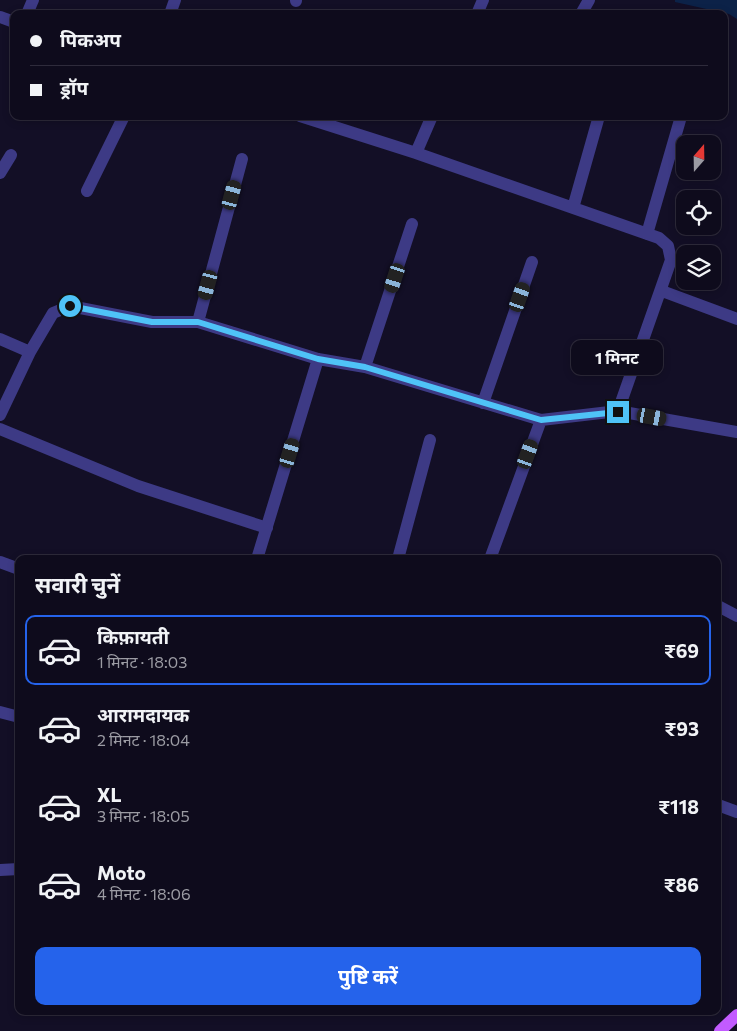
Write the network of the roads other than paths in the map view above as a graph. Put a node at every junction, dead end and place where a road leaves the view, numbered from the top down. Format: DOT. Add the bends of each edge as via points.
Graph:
graph roads {
  1 [pos="122,120"];
  2 [pos="312,120"];
  3 [pos="430,120"];
  4 [pos="598,120"];
  5 [pos="680,120"];
  6 [pos="416,154"];
  7 [pos="11,156"];
  8 [pos="242,159"];
  9 [pos="0,174"];
  10 [pos="87,191"];
  11 [pos="573,208"];
  12 [pos="412,224"];
  13 [pos="647,234"];
  14 [pos="532,262"];
  15 [pos="662,291"];
  16 [pos="737,320"];
  17 [pos="198,322"];
  18 [pos="0,339"];
  19 [pos="30,352"];
  20 [pos="318,359"];
  21 [pos="365,367"];
  22 [pos="483,404"];
  23 [pos="618,412"];
  24 [pos="0,415"];
  25 [pos="541,420"];
  26 [pos="0,429"];
  27 [pos="737,432"];
  28 [pos="430,440"];
  29 [pos="267,528"];
  30 [pos="259,555"];
  31 [pos="399,555"];
  32 [pos="491,555"];
  33 [pos="0,562"];
  34 [pos="15,568"];
  35 [pos="721,608"];
  36 [pos="737,616"];
  37 [pos="0,712"];
  38 [pos="15,716"];
  39 [pos="721,806"];
  40 [pos="737,812"];
  41 [pos="15,869"];
  42 [pos="0,870"];
  43 [pos="737,1015"];
  44 [pos="720,1031"];
  1 -- 10 [label="street"];
  2 -- 6 [label="street"];
  3 -- 6 [label="street"];
  4 -- 11 [label="street"];
  5 -- 13 [label="street"];
  6 -- 11 [label="street"];
  7 -- 9 [label="street"];
  8 -- 17 [label="street"];
  11 -- 13 [label="street"];
  12 -- 21 [label="street"];
  13 -- 15 [label="street" via="668,246 671,260"];
  14 -- 22 [label="street"];
  15 -- 16 [label="street"];
  15 -- 23 [label="street"];
  17 -- 19 [label="street" via="152,322 70,306 53,313"];
  17 -- 20 [label="street"];
  18 -- 19 [label="street"];
  19 -- 24 [label="street"];
  20 -- 21 [label="street"];
  20 -- 29 [label="street"];
  21 -- 22 [label="street"];
  22 -- 25 [label="street"];
  23 -- 25 [label="street"];
  23 -- 27 [label="street"];
  25 -- 32 [label="street"];
  26 -- 29 [label="street" via="138,486"];
  28 -- 31 [label="street"];
  29 -- 30 [label="street"];
  33 -- 34 [label="street"];
  35 -- 36 [label="street"];
  37 -- 38 [label="street"];
  39 -- 40 [label="street"];
  41 -- 42 [label="street"];
  43 -- 44 [label="main road"];
}
